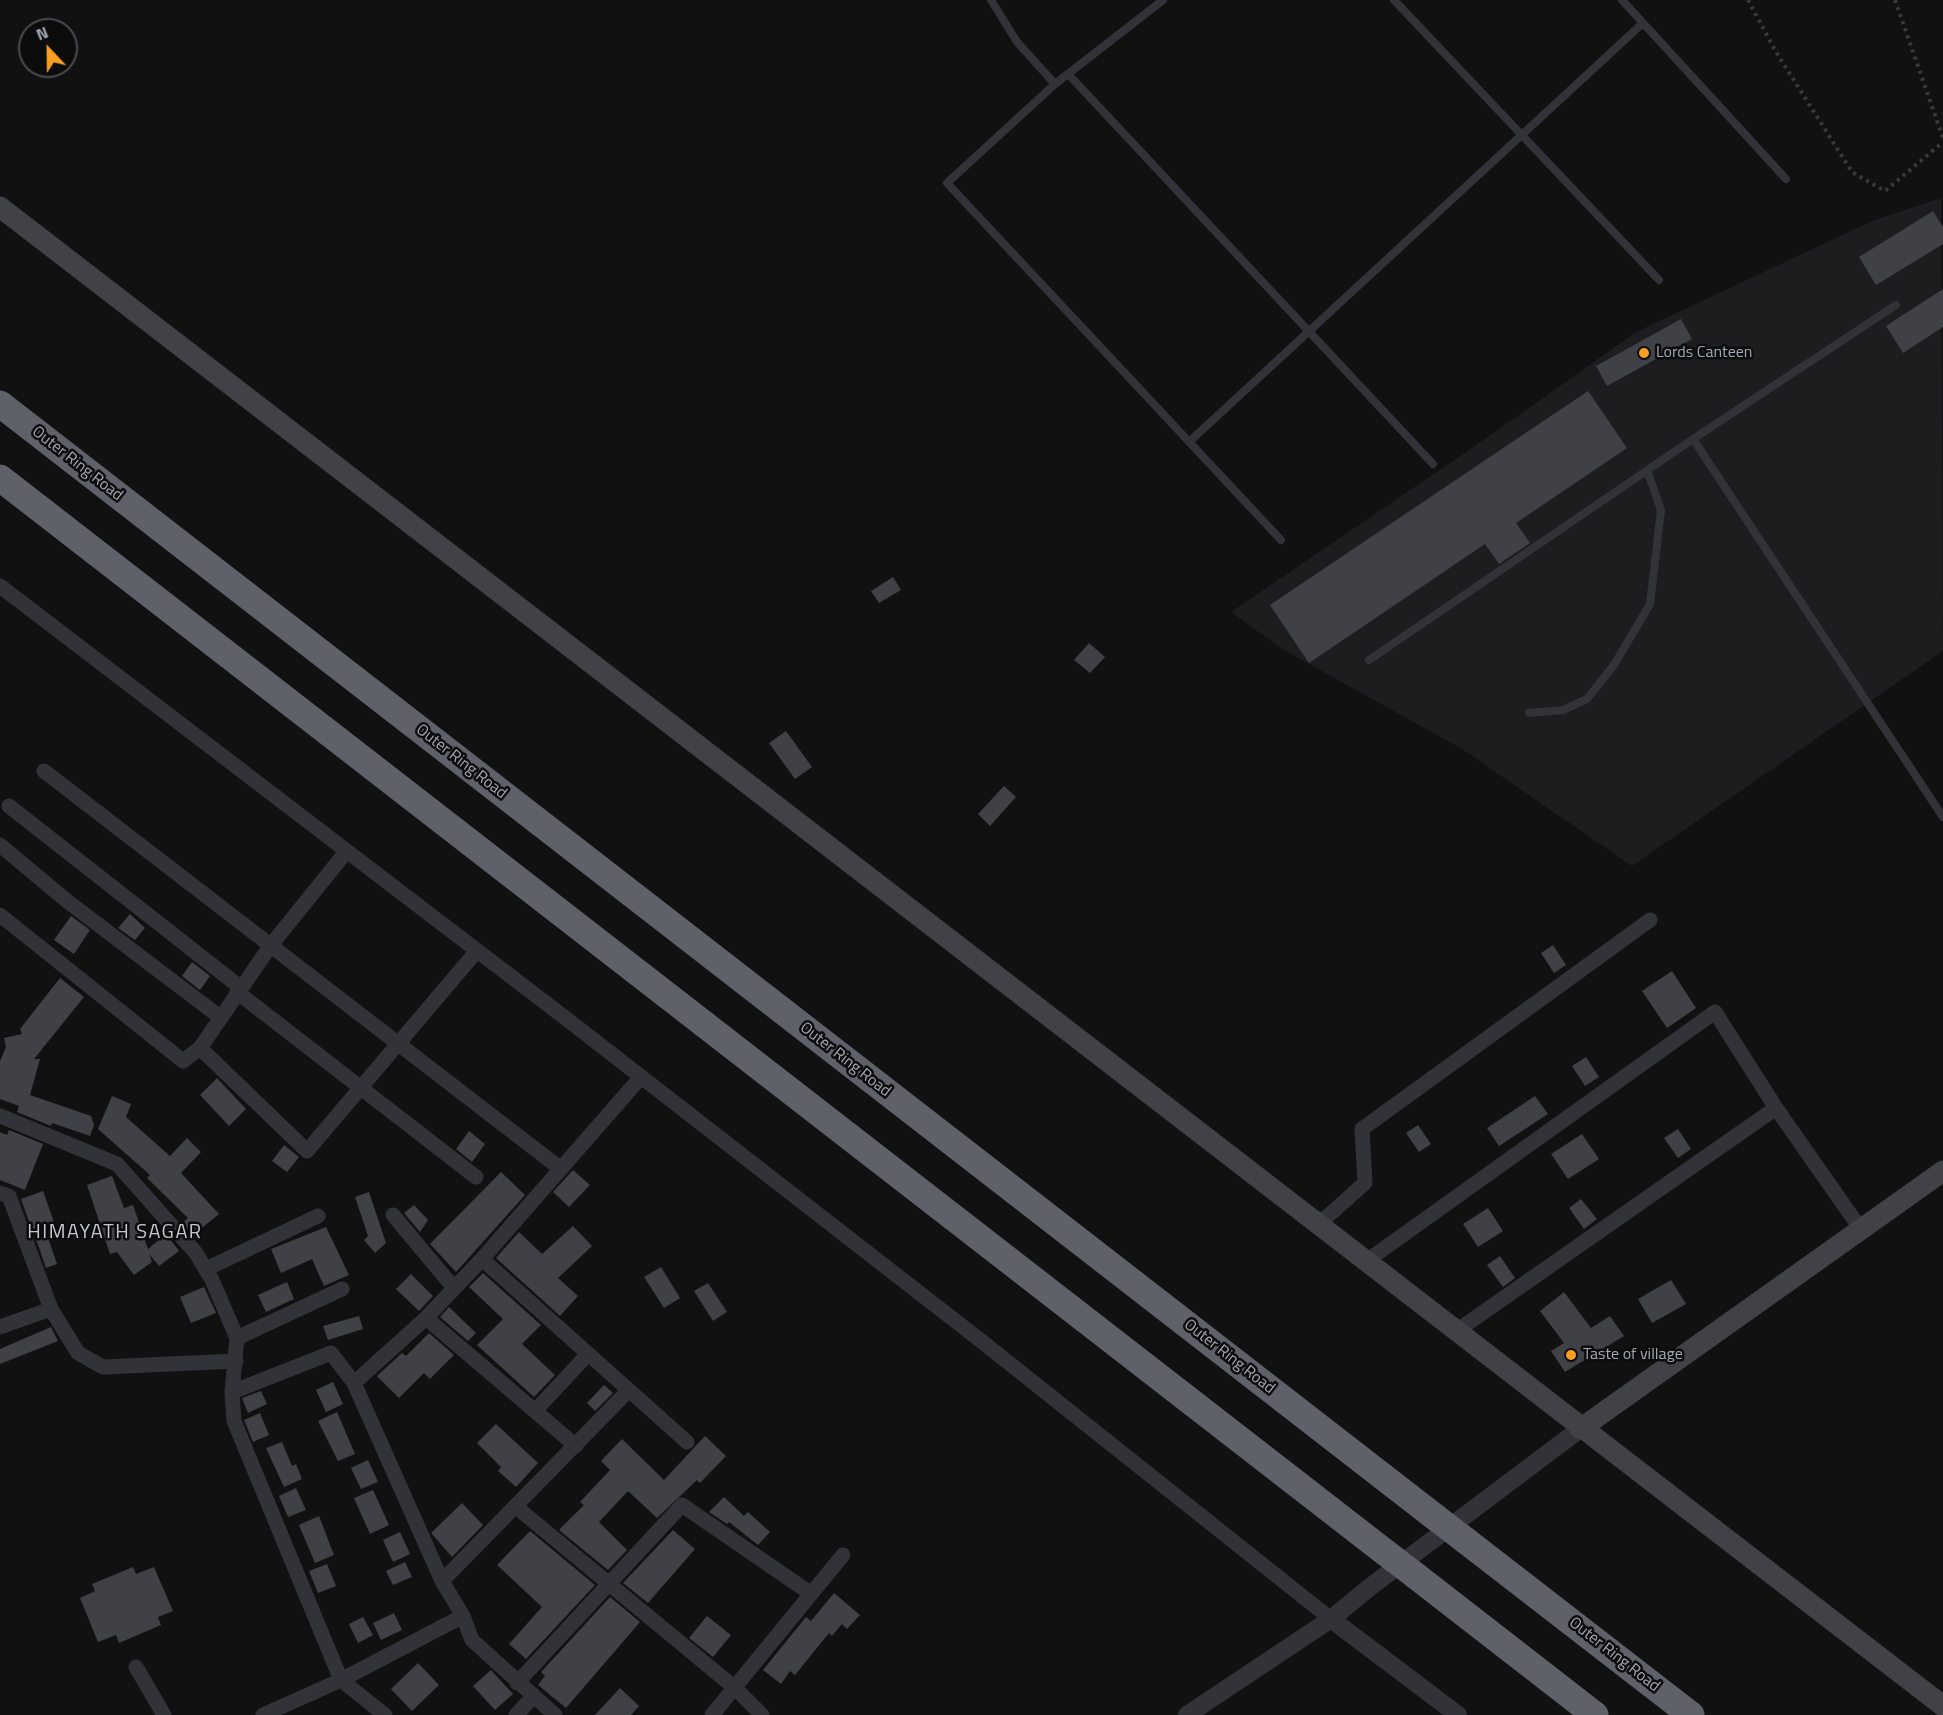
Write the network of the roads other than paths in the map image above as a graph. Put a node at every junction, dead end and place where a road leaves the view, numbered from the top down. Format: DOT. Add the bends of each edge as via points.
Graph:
graph roads {
  1 [pos="991,0"];
  2 [pos="1163,0"];
  3 [pos="1394,0"];
  4 [pos="1622,0"];
  5 [pos="1643,22"];
  6 [pos="1069,75"];
  7 [pos="1055,84"];
  8 [pos="1521,135"];
  9 [pos="1786,179"];
  10 [pos="0,207"];
  11 [pos="1659,280"];
  12 [pos="1896,305"];
  13 [pos="1309,332"];
  14 [pos="0,404"];
  15 [pos="1694,439"];
  16 [pos="1189,442"];
  17 [pos="1433,464"];
  18 [pos="1648,473"];
  19 [pos="0,478"];
  20 [pos="1281,540"];
  21 [pos="0,586"];
  22 [pos="1369,660"];
  23 [pos="1529,713"];
  24 [pos="44,771"];
  25 [pos="9,806"];
  26 [pos="1943,817"];
  27 [pos="0,845"];
  28 [pos="346,852"];
  29 [pos="0,915"];
  30 [pos="1650,920"];
  31 [pos="271,945"];
  32 [pos="476,952"];
  33 [pos="238,990"];
  34 [pos="220,1017"];
  35 [pos="398,1044"];
  36 [pos="200,1048"];
  37 [pos="641,1077"];
  38 [pos="360,1088"];
  39 [pos="1776,1108"];
  40 [pos="0,1116"];
  41 [pos="561,1169"];
  42 [pos="1943,1171"];
  43 [pos="476,1177"];
  44 [pos="0,1193"];
  45 [pos="393,1215"];
  46 [pos="318,1216"];
  47 [pos="1320,1222"];
  48 [pos="1862,1231"];
  49 [pos="482,1259"];
  50 [pos="1368,1260"];
  51 [pos="206,1269"];
  52 [pos="454,1288"];
  53 [pos="342,1289"];
  54 [pos="51,1309"];
  55 [pos="426,1318"];
  56 [pos="0,1327"];
  57 [pos="1458,1330"];
  58 [pos="237,1338"];
  59 [pos="588,1354"];
  60 [pos="236,1361"];
  61 [pos="354,1383"];
  62 [pos="629,1390"];
  63 [pos="232,1392"];
  64 [pos="535,1411"];
  65 [pos="1580,1429"];
  66 [pos="687,1442"];
  67 [pos="576,1446"];
  68 [pos="515,1506"];
  69 [pos="843,1555"];
  70 [pos="442,1581"];
  71 [pos="608,1582"];
  72 [pos="810,1593"];
  73 [pos="463,1616"];
  74 [pos="1331,1619"];
  75 [pos="136,1667"];
  76 [pos="341,1680"];
  77 [pos="517,1683"];
  78 [pos="735,1688"];
  79 [pos="532,1697"];
  80 [pos="1943,1706"];
  81 [pos="164,1715"];
  82 [pos="262,1715"];
  83 [pos="385,1715"];
  84 [pos="516,1715"];
  85 [pos="555,1715"];
  86 [pos="712,1715"];
  87 [pos="762,1715"];
  88 [pos="1187,1715"];
  89 [pos="1458,1715"];
  90 [pos="1595,1715"];
  91 [pos="1690,1715"];
  1 -- 7 [label="lane" via="1017,42"];
  2 -- 6 [label="lane"];
  3 -- 8 [label="lane"];
  4 -- 5 [label="lane"];
  5 -- 8 [label="lane"];
  5 -- 9 [label="lane"];
  6 -- 7 [label="lane"];
  6 -- 13 [label="lane"];
  7 -- 16 [label="lane" via="947,183"];
  8 -- 11 [label="lane"];
  8 -- 13 [label="lane"];
  10 -- 47 [label="main road"];
  12 -- 15 [label="lane"];
  13 -- 16 [label="lane"];
  13 -- 17 [label="lane"];
  14 -- 91 [label="highway, Outer Ring Road, bridge"];
  15 -- 18 [label="lane"];
  15 -- 26 [label="lane"];
  16 -- 20 [label="lane"];
  18 -- 22 [label="lane"];
  18 -- 23 [label="lane" via="1661,510 1650,604 1614,665 1587,699 1563,710"];
  19 -- 90 [label="highway, bridge"];
  21 -- 28 [label="street"];
  24 -- 31 [label="street"];
  25 -- 33 [label="street"];
  27 -- 34 [label="street"];
  28 -- 31 [label="street"];
  28 -- 32 [label="street"];
  29 -- 36 [label="street" via="183,1061"];
  30 -- 47 [label="street" via="1362,1129 1365,1183"];
  31 -- 33 [label="street"];
  31 -- 35 [label="street"];
  32 -- 35 [label="street"];
  32 -- 37 [label="street"];
  33 -- 34 [label="street"];
  33 -- 38 [label="street"];
  34 -- 36 [label="street"];
  35 -- 38 [label="street"];
  35 -- 41 [label="street"];
  36 -- 38 [label="street" via="307,1151"];
  37 -- 41 [label="street"];
  37 -- 74 [label="street"];
  38 -- 43 [label="street"];
  39 -- 48 [label="street"];
  39 -- 50 [label="street" via="1715,1012"];
  39 -- 57 [label="street"];
  40 -- 51 [label="street" via="117,1164"];
  41 -- 49 [label="street"];
  42 -- 48 [label="main road"];
  44 -- 54 [label="street" via="9,1196"];
  45 -- 52 [label="street"];
  46 -- 51 [label="street"];
  47 -- 50 [label="main road"];
  48 -- 65 [label="main road"];
  49 -- 52 [label="street"];
  49 -- 59 [label="street"];
  50 -- 57 [label="main road"];
  51 -- 58 [label="street"];
  52 -- 55 [label="street"];
  53 -- 58 [label="street"];
  54 -- 56 [label="street"];
  54 -- 60 [label="street" via="78,1353 102,1367"];
  55 -- 61 [label="street"];
  55 -- 64 [label="street"];
  57 -- 65 [label="main road"];
  58 -- 60 [label="street"];
  59 -- 62 [label="street"];
  59 -- 64 [label="street"];
  60 -- 63 [label="street"];
  61 -- 63 [label="street" via="331,1353"];
  61 -- 70 [label="street"];
  62 -- 66 [label="street"];
  62 -- 67 [label="street"];
  63 -- 76 [label="street" via="234,1421"];
  64 -- 67 [label="street"];
  65 -- 74 [label="street"];
  65 -- 80 [label="main road"];
  67 -- 68 [label="street"];
  68 -- 70 [label="street"];
  68 -- 71 [label="street"];
  69 -- 72 [label="street"];
  70 -- 73 [label="street"];
  71 -- 72 [label="street" via="682,1505"];
  71 -- 77 [label="street"];
  71 -- 78 [label="street"];
  72 -- 78 [label="street"];
  73 -- 76 [label="street"];
  73 -- 77 [label="street" via="471,1640"];
  74 -- 88 [label="street"];
  74 -- 89 [label="street"];
  75 -- 81 [label="street"];
  76 -- 82 [label="street"];
  76 -- 83 [label="street"];
  77 -- 79 [label="street"];
  78 -- 86 [label="street"];
  78 -- 87 [label="street"];
  79 -- 84 [label="street"];
  79 -- 85 [label="street"];
}
